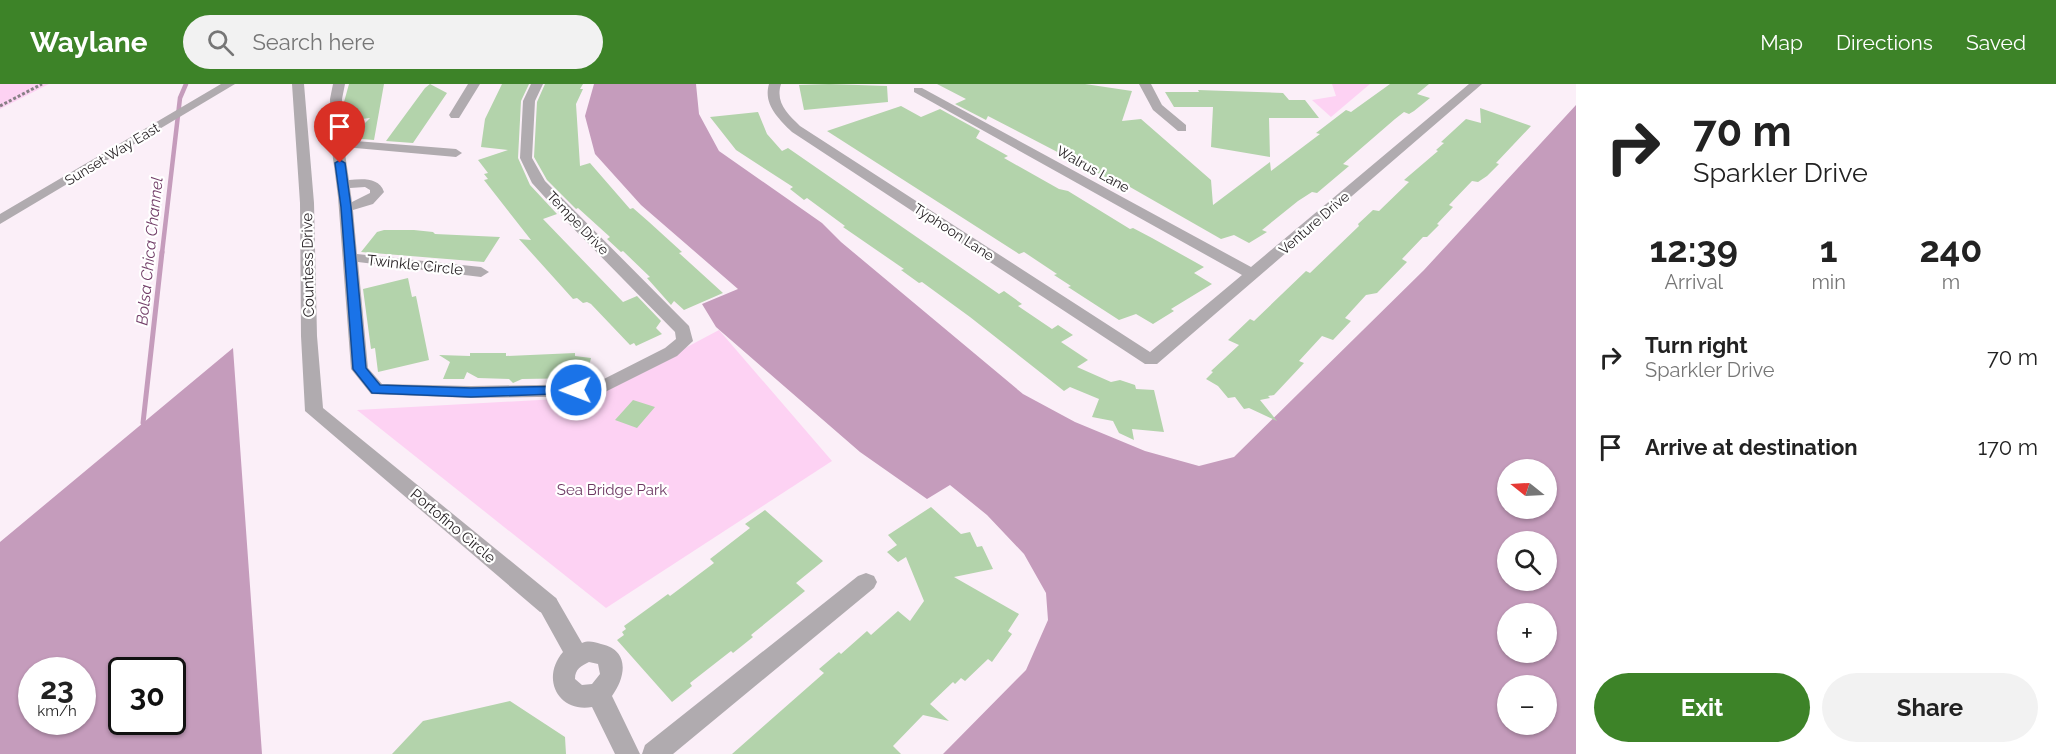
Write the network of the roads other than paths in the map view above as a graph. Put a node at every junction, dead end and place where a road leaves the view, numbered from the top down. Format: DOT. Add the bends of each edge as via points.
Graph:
graph roads {
  1 [pos="298,84"];
  2 [pos="339,84"];
  3 [pos="474,84"];
  4 [pos="537,84"];
  5 [pos="1145,84"];
  6 [pos="1476,84"];
  7 [pos="227,86"];
  8 [pos="774,87"];
  9 [pos="924,87"];
  10 [pos="455,115"];
  11 [pos="1182,128"];
  12 [pos="337,143"];
  13 [pos="456,153"];
  14 [pos="343,185"];
  15 [pos="346,207"];
  16 [pos="0,220"];
  17 [pos="349,258"];
  18 [pos="481,272"];
  19 [pos="1253,275"];
  20 [pos="1151,360"];
  21 [pos="314,411"];
  22 [pos="866,582"];
  23 [pos="577,655"];
  24 [pos="598,694"];
  25 [pos="628,754"];
  26 [pos="654,754"];
  1 -- 21 [label="street, Countess Drive" via="308,203"];
  2 -- 12 [label="street"];
  3 -- 10 [label="street"];
  4 -- 17 [label="street, Tempe Drive" via="529,101 525,158 539,183 683,330 685,340 671,352 597,390 377,390 360,369"];
  5 -- 11 [label="street" via="1157,108"];
  6 -- 19 [label="street, Venture Drive"];
  7 -- 16 [label="street, Sunset Way East"];
  8 -- 20 [label="street, Typhoon Lane" via="777,109 796,129"];
  9 -- 19 [label="street, Walrus Lane"];
  12 -- 13 [label="street"];
  12 -- 14 [label="street"];
  14 -- 15 [label="street"];
  14 -- 15 [label="street" via="367,183 377,192 363,204"];
  15 -- 17 [label="street"];
  17 -- 18 [label="street, Twinkle Circle"];
  19 -- 20 [label="street, Venture Drive"];
  21 -- 23 [label="street, Portofino Circle" via="548,605"];
  22 -- 26 [label="street"];
  23 -- 24 [label="street" via="564,669 564,687 578,697"];
  23 -- 24 [label="street" via="596,651 610,661 611,678"];
  24 -- 25 [label="street"];
}
